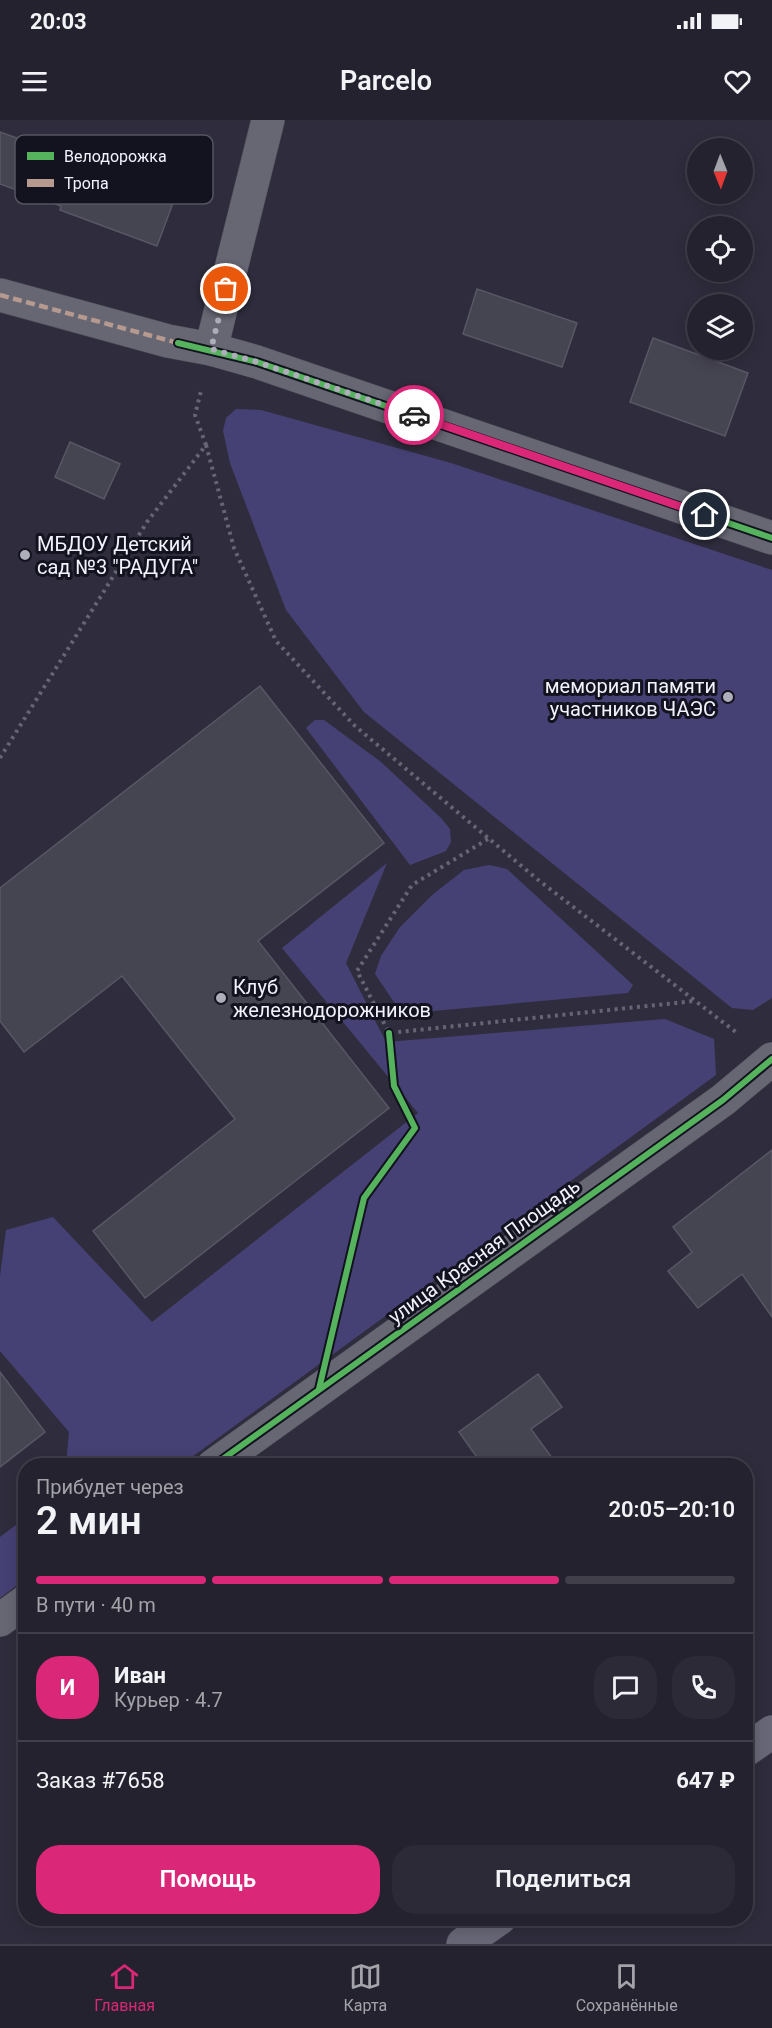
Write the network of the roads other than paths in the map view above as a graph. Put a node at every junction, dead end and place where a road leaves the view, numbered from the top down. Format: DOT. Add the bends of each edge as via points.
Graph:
graph roads {
  1 [pos="268,120"];
  2 [pos="0,295"];
  3 [pos="211,349"];
  4 [pos="772,538"];
  5 [pos="772,1060"];
  6 [pos="224,1458"];
  7 [pos="18,1607"];
  8 [pos="0,1620"];
  9 [pos="772,1732"];
  10 [pos="753,1745"];
  11 [pos="489,1926"];
  12 [pos="463,1944"];
  1 -- 3 [label="street"];
  2 -- 3 [label="street"];
  3 -- 4 [label="street" via="268,365"];
  5 -- 6 [label="street, улица Красная Площадь" via="723,1100"];
  7 -- 8 [label="street"];
  9 -- 10 [label="main road"];
  11 -- 12 [label="main road"];
}
